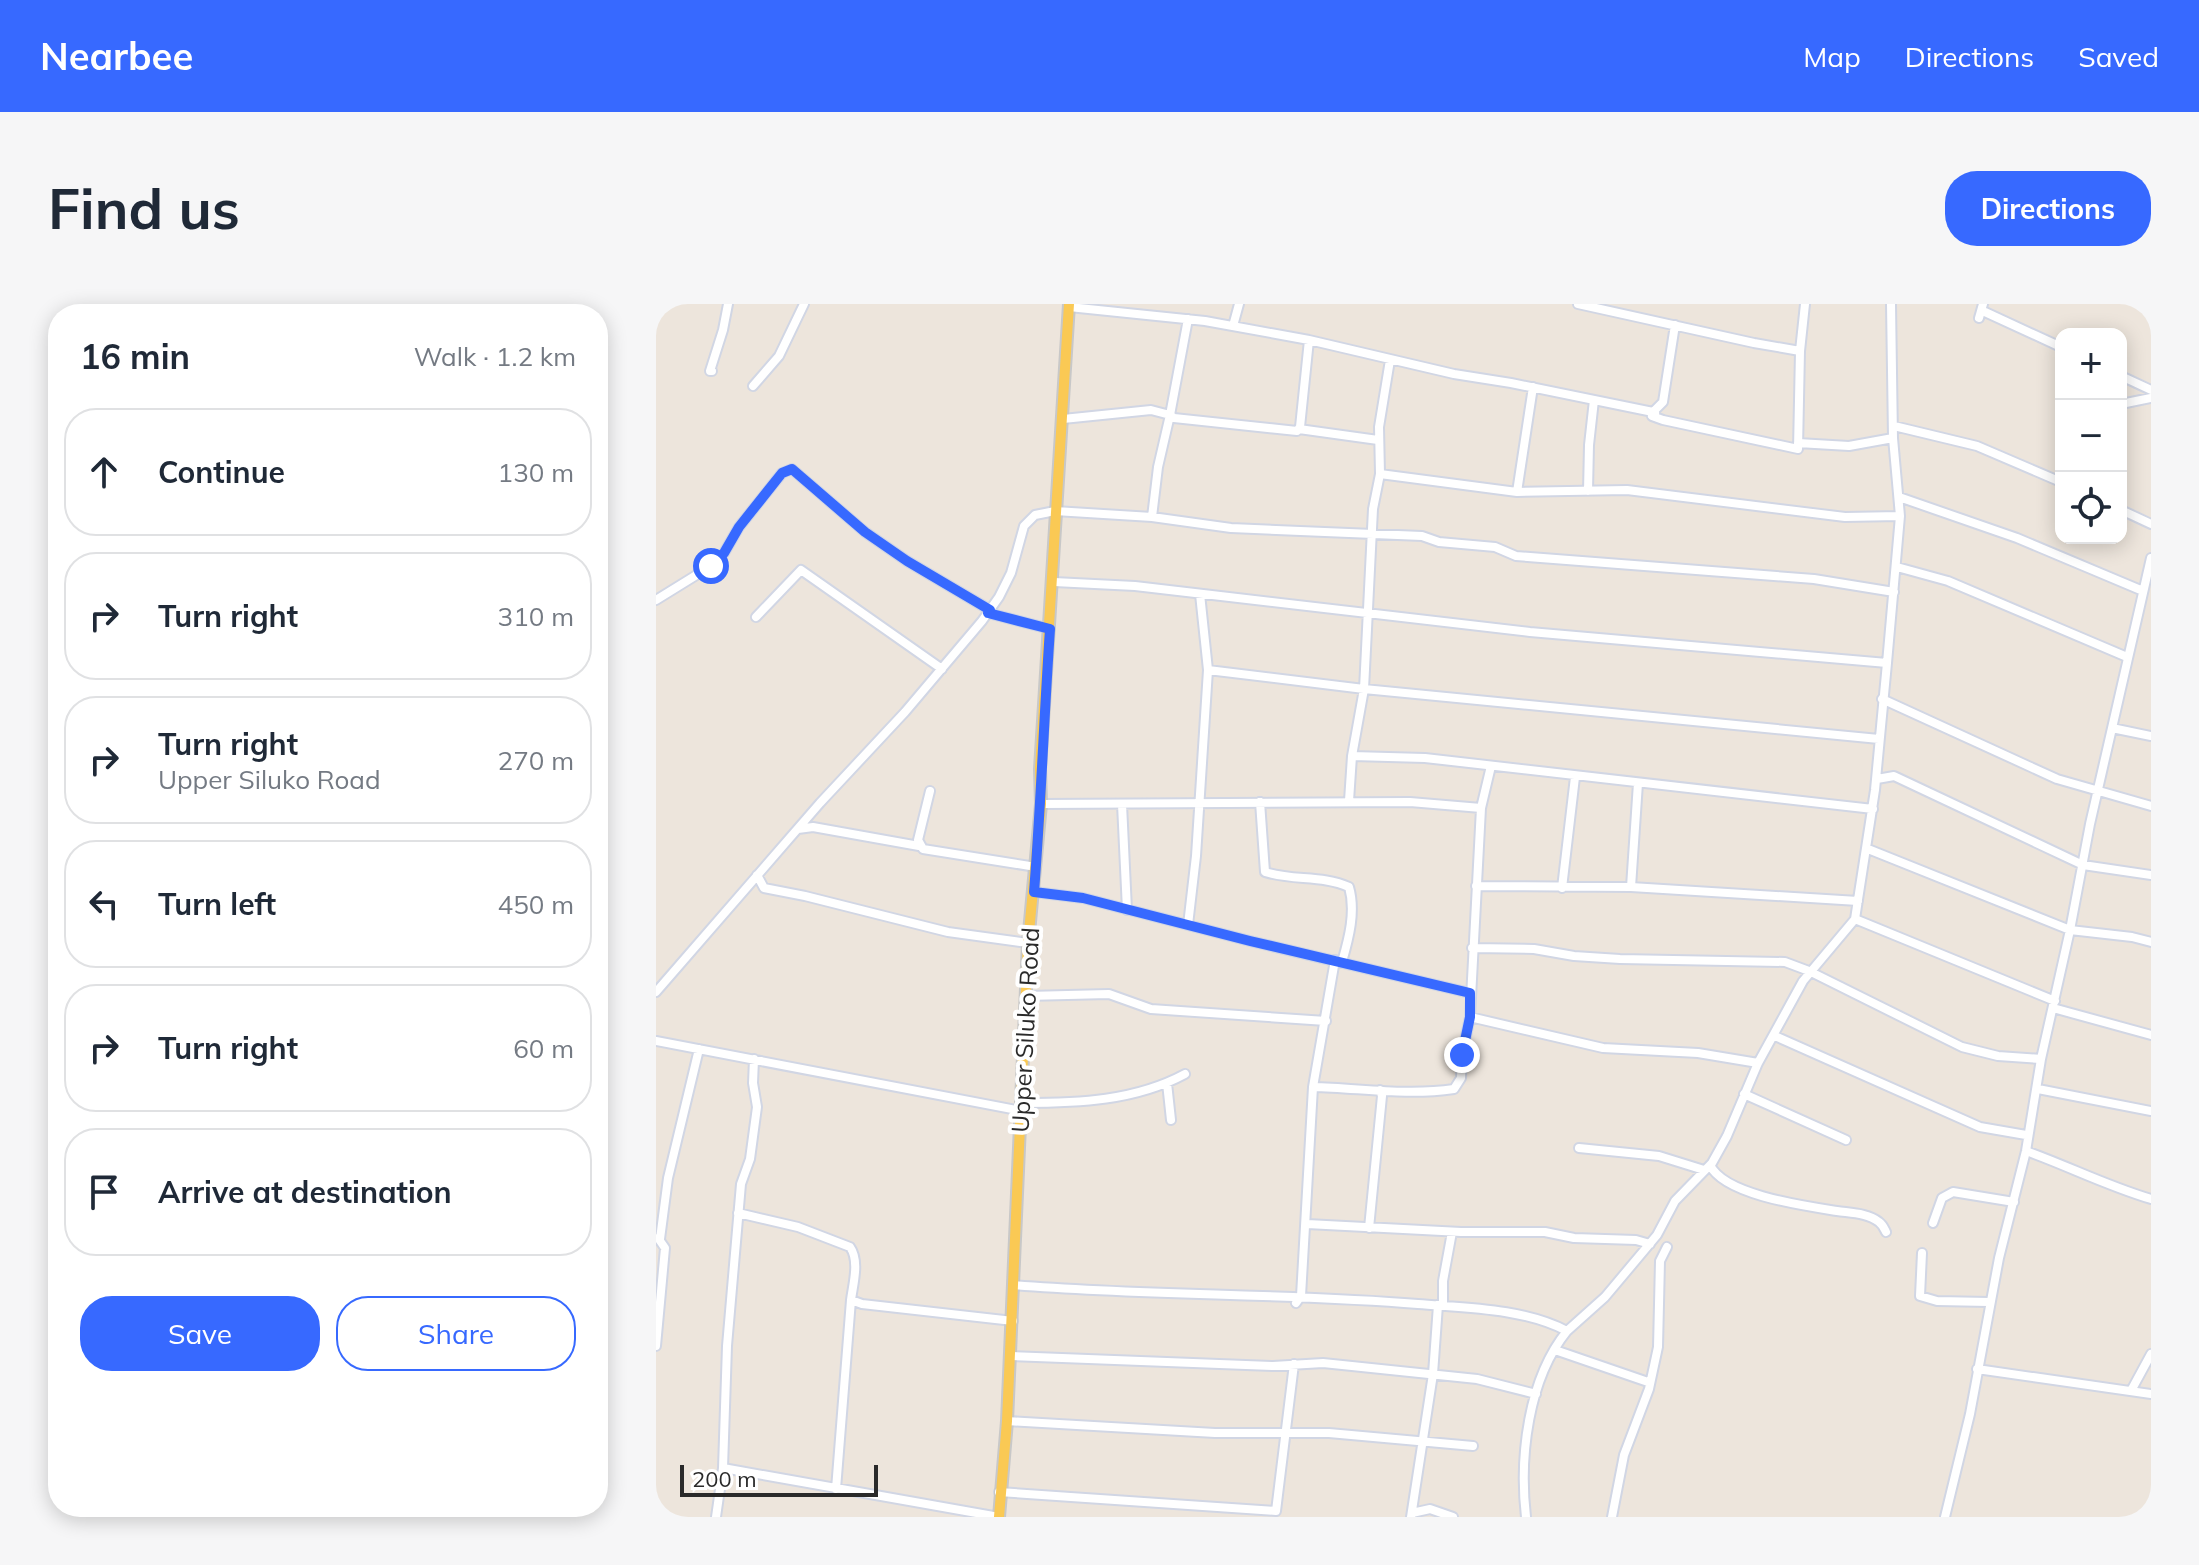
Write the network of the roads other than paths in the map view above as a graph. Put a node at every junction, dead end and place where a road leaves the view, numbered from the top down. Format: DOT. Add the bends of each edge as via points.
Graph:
graph roads {
  1 [pos="728,304"];
  2 [pos="804,304"];
  3 [pos="1139,304"];
  4 [pos="1239,304"];
  5 [pos="1578,304"];
  6 [pos="1805,304"];
  7 [pos="1891,304"];
  8 [pos="2144,304"];
  9 [pos="1069,305"];
  10 [pos="2151,307"];
  11 [pos="1982,311"];
  12 [pos="1133,314"];
  13 [pos="1188,319"];
  14 [pos="1675,325"];
  15 [pos="1233,326"];
  16 [pos="1309,340"];
  17 [pos="2055,344"];
  18 [pos="1800,351"];
  19 [pos="1390,360"];
  20 [pos="712,371"];
  21 [pos="2127,379"];
  22 [pos="753,386"];
  23 [pos="1533,387"];
  24 [pos="2151,390"];
  25 [pos="2151,398"];
  26 [pos="1594,400"];
  27 [pos="2127,403"];
  28 [pos="1658,409"];
  29 [pos="1170,415"];
  30 [pos="1063,419"];
  31 [pos="1894,426"];
  32 [pos="1299,429"];
  33 [pos="1893,438"];
  34 [pos="1378,440"];
  35 [pos="1798,443"];
  36 [pos="1380,474"];
  37 [pos="2055,479"];
  38 [pos="1588,491"];
  39 [pos="1517,492"];
  40 [pos="1899,497"];
  41 [pos="1055,511"];
  42 [pos="2127,513"];
  43 [pos="1900,516"];
  44 [pos="1152,517"];
  45 [pos="2151,524"];
  46 [pos="1371,535"];
  47 [pos="2151,558"];
  48 [pos="1897,567"];
  49 [pos="1054,582"];
  50 [pos="2143,591"];
  51 [pos="1894,592"];
  52 [pos="1200,594"];
  53 [pos="656,600"];
  54 [pos="2138,610"];
  55 [pos="1367,611"];
  56 [pos="989,612"];
  57 [pos="2151,613"];
  58 [pos="756,617"];
  59 [pos="1050,629"];
  60 [pos="2127,657"];
  61 [pos="1887,663"];
  62 [pos="942,669"];
  63 [pos="1208,670"];
  64 [pos="1364,689"];
  65 [pos="1882,699"];
  66 [pos="2112,728"];
  67 [pos="2151,736"];
  68 [pos="1879,739"];
  69 [pos="1352,756"];
  70 [pos="1491,766"];
  71 [pos="1575,777"];
  72 [pos="1877,779"];
  73 [pos="1638,783"];
  74 [pos="930,791"];
  75 [pos="2097,792"];
  76 [pos="1200,801"];
  77 [pos="1349,801"];
  78 [pos="1260,802"];
  79 [pos="1041,804"];
  80 [pos="1122,804"];
  81 [pos="2151,806"];
  82 [pos="1481,808"];
  83 [pos="1873,809"];
  84 [pos="797,829"];
  85 [pos="919,846"];
  86 [pos="1868,849"];
  87 [pos="2083,865"];
  88 [pos="1036,867"];
  89 [pos="757,875"];
  90 [pos="2151,875"];
  91 [pos="1476,886"];
  92 [pos="1631,887"];
  93 [pos="1562,888"];
  94 [pos="1034,892"];
  95 [pos="1858,901"];
  96 [pos="1127,910"];
  97 [pos="1855,919"];
  98 [pos="1188,925"];
  99 [pos="2070,930"];
  100 [pos="2151,942"];
  101 [pos="1028,943"];
  102 [pos="1472,948"];
  103 [pos="1339,961"];
  104 [pos="1809,971"];
  105 [pos="656,992"];
  106 [pos="1470,993"];
  107 [pos="1026,996"];
  108 [pos="2054,1005"];
  109 [pos="1470,1017"];
  110 [pos="1326,1021"];
  111 [pos="2151,1035"];
  112 [pos="1775,1036"];
  113 [pos="656,1041"];
  114 [pos="699,1049"];
  115 [pos="754,1059"];
  116 [pos="2041,1059"];
  117 [pos="1758,1063"];
  118 [pos="1185,1074"];
  119 [pos="1313,1087"];
  120 [pos="2038,1089"];
  121 [pos="1380,1090"];
  122 [pos="1744,1094"];
  123 [pos="1022,1107"];
  124 [pos="2151,1111"];
  125 [pos="2026,1135"];
  126 [pos="1846,1140"];
  127 [pos="1579,1148"];
  128 [pos="2026,1151"];
  129 [pos="1707,1167"];
  130 [pos="2151,1199"];
  131 [pos="2014,1202"];
  132 [pos="738,1213"];
  133 [pos="1933,1223"];
  134 [pos="1307,1224"];
  135 [pos="1369,1228"];
  136 [pos="1452,1232"];
  137 [pos="1886,1232"];
  138 [pos="658,1238"];
  139 [pos="1650,1244"];
  140 [pos="1667,1247"];
  141 [pos="1922,1253"];
  142 [pos="1014,1285"];
  143 [pos="1298,1299"];
  144 [pos="851,1300"];
  145 [pos="1989,1302"];
  146 [pos="1440,1306"];
  147 [pos="1013,1321"];
  148 [pos="1567,1331"];
  149 [pos="656,1343"];
  150 [pos="1555,1350"];
  151 [pos="2151,1354"];
  152 [pos="1010,1356"];
  153 [pos="1294,1364"];
  154 [pos="1977,1369"];
  155 [pos="1433,1374"];
  156 [pos="1648,1382"];
  157 [pos="2132,1389"];
  158 [pos="1536,1394"];
  159 [pos="2151,1394"];
  160 [pos="1007,1421"];
  161 [pos="1285,1435"];
  162 [pos="1423,1440"];
  163 [pos="1473,1446"];
  164 [pos="723,1468"];
  165 [pos="836,1489"];
  166 [pos="999,1492"];
  167 [pos="1276,1514"];
  168 [pos="1412,1515"];
  169 [pos="716,1517"];
  170 [pos="999,1517"];
  171 [pos="1453,1517"];
  172 [pos="1526,1517"];
  173 [pos="1612,1517"];
  174 [pos="1945,1517"];
  1 -- 20 [label="street"];
  2 -- 22 [label="street" via="779,356"];
  3 -- 12 [label="street"];
  4 -- 15 [label="street"];
  5 -- 14 [label="street"];
  6 -- 18 [label="street"];
  7 -- 31 [label="street"];
  8 -- 10 [label="street"];
  9 -- 12 [label="street"];
  9 -- 30 [label="main road, Upper Siluko Road"];
  11 -- 17 [label="street"];
  12 -- 13 [label="street"];
  13 -- 15 [label="street"];
  13 -- 29 [label="street"];
  14 -- 18 [label="street"];
  14 -- 28 [label="street"];
  15 -- 16 [label="street"];
  16 -- 19 [label="street"];
  16 -- 32 [label="street"];
  18 -- 35 [label="street"];
  19 -- 23 [label="street"];
  19 -- 34 [label="street"];
  21 -- 24 [label="street"];
  23 -- 26 [label="street"];
  23 -- 39 [label="street"];
  25 -- 27 [label="street"];
  26 -- 28 [label="street"];
  26 -- 38 [label="street"];
  28 -- 35 [label="street" via="1652,416 1663,420 1761,443 1798,449"];
  29 -- 30 [label="street" via="1151,410"];
  29 -- 32 [label="street" via="1260,429"];
  29 -- 44 [label="street"];
  30 -- 41 [label="main road, Upper Siluko Road"];
  31 -- 33 [label="street"];
  31 -- 37 [label="street" via="1977,446"];
  32 -- 34 [label="street"];
  33 -- 35 [label="street" via="1849,446"];
  33 -- 40 [label="street"];
  34 -- 36 [label="street"];
  36 -- 39 [label="street"];
  36 -- 46 [label="street"];
  38 -- 39 [label="street"];
  38 -- 43 [label="street" via="1655,493 1845,517"];
  40 -- 43 [label="street"];
  40 -- 50 [label="street" via="2017,538"];
  41 -- 44 [label="street"];
  41 -- 49 [label="main road, Upper Siluko Road"];
  41 -- 56 [label="street" via="1035,515 1024,526 1011,573"];
  42 -- 45 [label="street"];
  43 -- 48 [label="street"];
  44 -- 46 [label="street" via="1231,528"];
  46 -- 51 [label="street" via="1422,536 1495,547 1516,556 1814,579"];
  46 -- 55 [label="street"];
  47 -- 50 [label="street"];
  48 -- 51 [label="street"];
  48 -- 60 [label="street" via="1948,581"];
  49 -- 52 [label="street"];
  49 -- 59 [label="main road, Upper Siluko Road"];
  50 -- 54 [label="street"];
  51 -- 61 [label="street"];
  52 -- 55 [label="street"];
  52 -- 63 [label="street"];
  53 -- 56 [label="street" via="711,566 782,473 792,469 865,532"];
  54 -- 57 [label="street"];
  54 -- 60 [label="street"];
  55 -- 61 [label="street" via="1530,632"];
  55 -- 64 [label="street"];
  56 -- 59 [label="street"];
  56 -- 62 [label="street"];
  58 -- 62 [label="street" via="801,570"];
  59 -- 79 [label="main road, Upper Siluko Road"];
  60 -- 66 [label="street"];
  61 -- 65 [label="street"];
  62 -- 84 [label="street"];
  63 -- 64 [label="street"];
  63 -- 76 [label="street"];
  64 -- 68 [label="street"];
  64 -- 69 [label="street"];
  65 -- 68 [label="street"];
  65 -- 75 [label="street"];
  66 -- 67 [label="street"];
  66 -- 75 [label="street"];
  68 -- 72 [label="street"];
  69 -- 70 [label="street"];
  69 -- 77 [label="street"];
  70 -- 71 [label="street"];
  70 -- 82 [label="street"];
  71 -- 73 [label="street"];
  71 -- 93 [label="street"];
  72 -- 83 [label="street"];
  72 -- 87 [label="street" via="1894,776"];
  73 -- 83 [label="street"];
  73 -- 92 [label="street"];
  74 -- 85 [label="street"];
  75 -- 81 [label="street"];
  75 -- 87 [label="street"];
  76 -- 78 [label="street"];
  76 -- 80 [label="street"];
  76 -- 98 [label="street"];
  77 -- 78 [label="street"];
  77 -- 82 [label="street"];
  78 -- 103 [label="street" via="1265,872 1333,880 1349,887 1349,939"];
  79 -- 80 [label="street"];
  79 -- 88 [label="main road, Upper Siluko Road"];
  80 -- 96 [label="street"];
  82 -- 91 [label="street"];
  83 -- 86 [label="street"];
  84 -- 85 [label="street" via="813,827"];
  84 -- 89 [label="street"];
  85 -- 88 [label="street"];
  86 -- 95 [label="street"];
  86 -- 99 [label="street"];
  87 -- 90 [label="street"];
  87 -- 99 [label="street"];
  88 -- 94 [label="main road, Upper Siluko Road"];
  89 -- 101 [label="street" via="764,888 948,932"];
  89 -- 105 [label="street"];
  91 -- 93 [label="street"];
  91 -- 102 [label="street"];
  92 -- 93 [label="street"];
  92 -- 95 [label="street"];
  94 -- 96 [label="street"];
  94 -- 101 [label="main road, Upper Siluko Road"];
  95 -- 97 [label="street"];
  96 -- 98 [label="street"];
  97 -- 104 [label="street"];
  97 -- 108 [label="street"];
  98 -- 103 [label="street"];
  99 -- 100 [label="street"];
  99 -- 108 [label="street"];
  101 -- 107 [label="main road, Upper Siluko Road"];
  102 -- 104 [label="street" via="1620,959 1778,962"];
  102 -- 106 [label="street"];
  103 -- 106 [label="street"];
  103 -- 110 [label="street"];
  104 -- 112 [label="street"];
  104 -- 116 [label="street" via="1962,1047"];
  106 -- 109 [label="street"];
  107 -- 110 [label="street" via="1109,994 1151,1009"];
  107 -- 123 [label="main road, Upper Siluko Road"];
  108 -- 111 [label="street"];
  108 -- 116 [label="street"];
  109 -- 117 [label="street" via="1603,1048 1698,1053"];
  109 -- 121 [label="street" via="1461,1078 1454,1089"];
  110 -- 119 [label="street"];
  112 -- 117 [label="street"];
  112 -- 125 [label="street" via="1980,1127"];
  113 -- 114 [label="street"];
  114 -- 115 [label="street"];
  114 -- 138 [label="street"];
  115 -- 123 [label="street"];
  115 -- 132 [label="street" via="757,1107"];
  116 -- 120 [label="street"];
  117 -- 122 [label="street"];
  118 -- 123 [label="street" via="1167,1086 1108,1099"];
  119 -- 121 [label="street"];
  119 -- 134 [label="street"];
  120 -- 124 [label="street"];
  120 -- 125 [label="street"];
  121 -- 135 [label="street"];
  122 -- 126 [label="street"];
  122 -- 129 [label="street"];
  123 -- 142 [label="main road, Upper Siluko Road"];
  125 -- 128 [label="street"];
  127 -- 129 [label="street"];
  128 -- 130 [label="street"];
  128 -- 131 [label="street"];
  129 -- 137 [label="street" via="1734,1185 1782,1201 1865,1216 1880,1222"];
  129 -- 139 [label="street" via="1675,1201"];
  131 -- 133 [label="street" via="1953,1192 1942,1198"];
  131 -- 145 [label="street"];
  132 -- 144 [label="street" via="798,1227 850,1247 855,1261"];
  132 -- 164 [label="street"];
  134 -- 135 [label="street"];
  134 -- 143 [label="street"];
  135 -- 136 [label="street"];
  136 -- 139 [label="street" via="1545,1232"];
  136 -- 146 [label="street"];
  138 -- 149 [label="street" via="665,1248"];
  139 -- 148 [label="street" via="1605,1297"];
  140 -- 173 [label="street" via="1660,1261 1658,1347 1649,1389 1624,1455"];
  141 -- 145 [label="street" via="1920,1296"];
  142 -- 143 [label="street"];
  142 -- 147 [label="main road, Upper Siluko Road"];
  143 -- 146 [label="street"];
  144 -- 147 [label="street"];
  144 -- 165 [label="street"];
  145 -- 154 [label="street"];
  146 -- 148 [label="street" via="1507,1313"];
  146 -- 155 [label="street"];
  147 -- 152 [label="main road, Upper Siluko Road"];
  148 -- 150 [label="street"];
  150 -- 156 [label="street"];
  150 -- 158 [label="street"];
  151 -- 157 [label="street"];
  152 -- 153 [label="street"];
  152 -- 160 [label="main road, Upper Siluko Road"];
  153 -- 155 [label="street"];
  153 -- 161 [label="street"];
  154 -- 157 [label="street"];
  154 -- 174 [label="street"];
  155 -- 158 [label="street"];
  155 -- 162 [label="street"];
  157 -- 159 [label="street"];
  158 -- 172 [label="street" via="1525,1464"];
  160 -- 161 [label="street"];
  160 -- 166 [label="main road, Upper Siluko Road"];
  161 -- 162 [label="street"];
  161 -- 167 [label="street"];
  162 -- 163 [label="street"];
  162 -- 168 [label="street"];
  164 -- 165 [label="street"];
  164 -- 169 [label="street"];
  165 -- 170 [label="street"];
  166 -- 167 [label="street"];
  166 -- 170 [label="main road, Upper Siluko Road"];
  168 -- 171 [label="street" via="1430,1509"];
}
